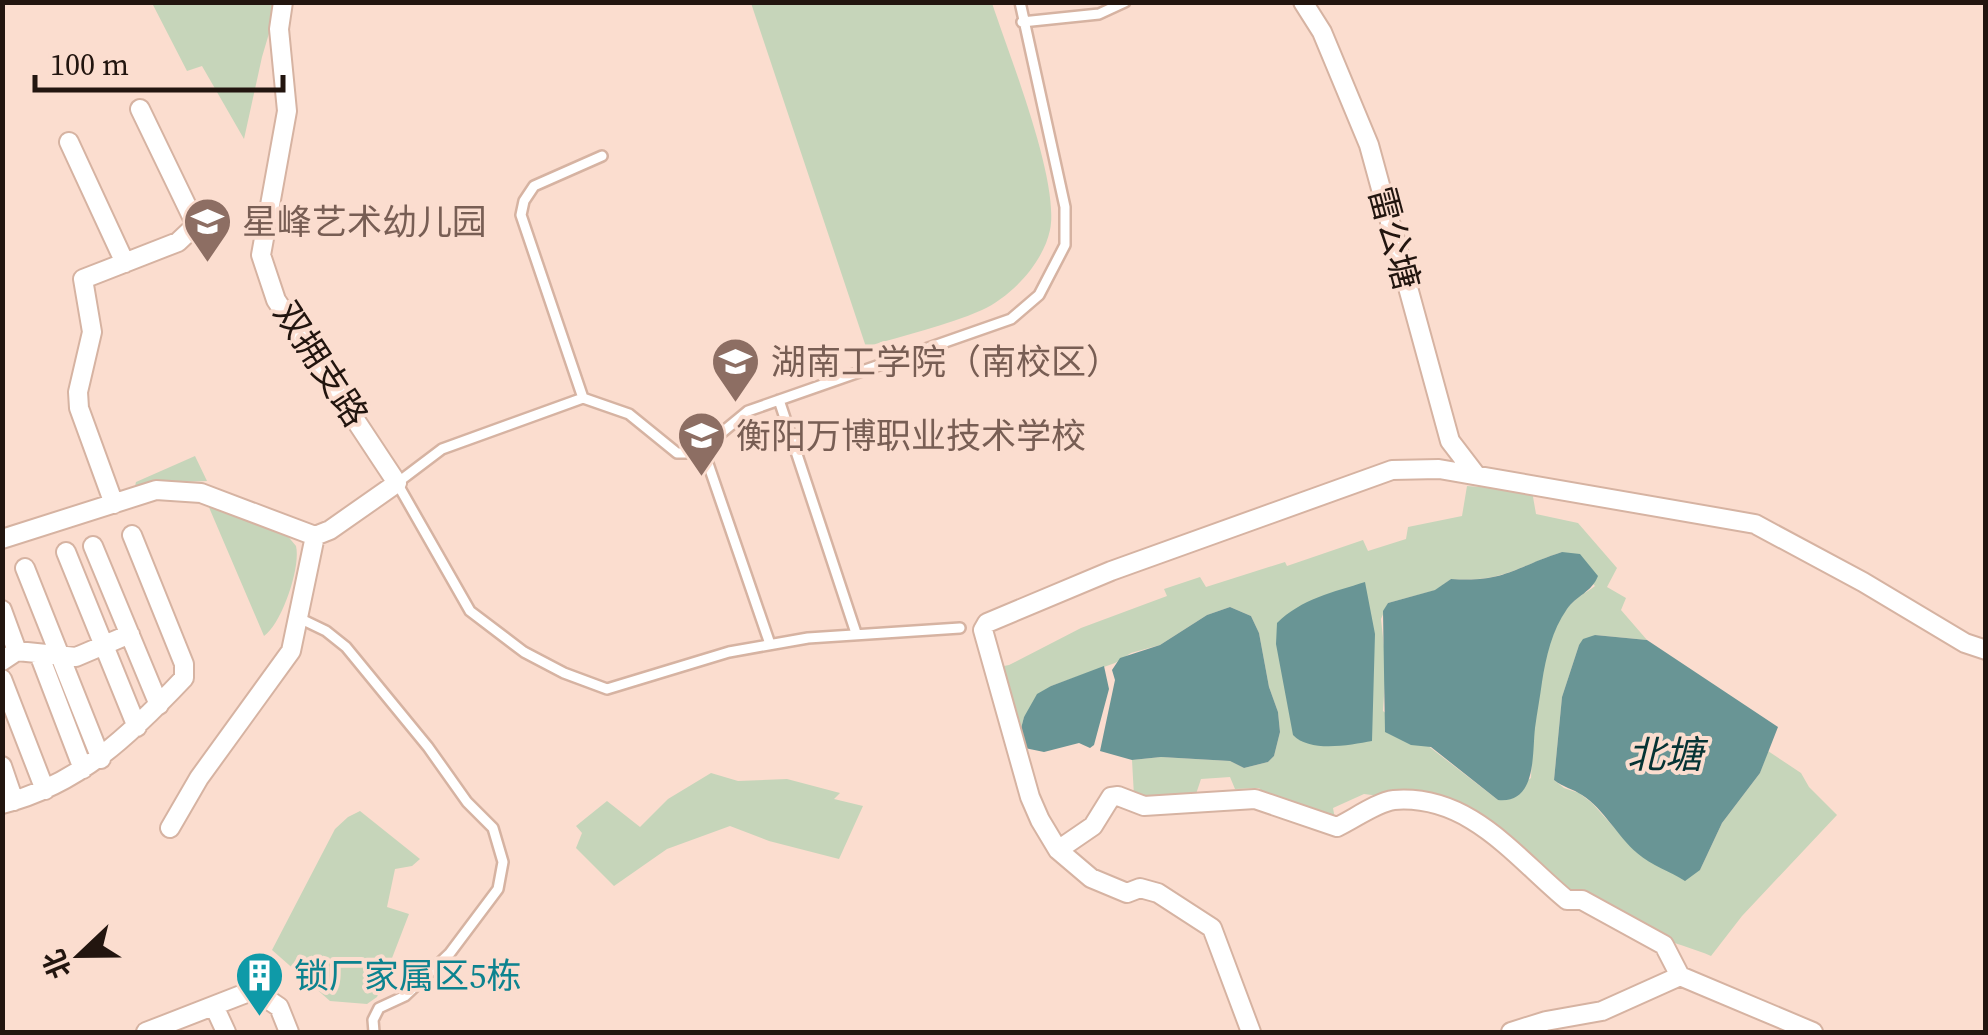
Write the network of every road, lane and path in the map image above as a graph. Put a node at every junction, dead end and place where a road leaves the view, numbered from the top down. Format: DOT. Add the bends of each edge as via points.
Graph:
graph roads {
  1 [pos="283,2"];
  2 [pos="1020,2"];
  3 [pos="1124,2"];
  4 [pos="1303,2"];
  5 [pos="1022,22"];
  6 [pos="140,109"];
  7 [pos="69,142"];
  8 [pos="602,156"];
  9 [pos="125,263"];
  10 [pos="583,398"];
  11 [pos="778,400"];
  12 [pos="1450,441"];
  13 [pos="703,450"];
  14 [pos="1416,469"];
  15 [pos="1476,476"];
  16 [pos="398,483"];
  17 [pos="114,504"];
  18 [pos="132,535"];
  19 [pos="316,536"];
  20 [pos="2,539"];
  21 [pos="93,546"];
  22 [pos="66,552"];
  23 [pos="24,568"];
  24 [pos="2,610"];
  25 [pos="299,618"];
  26 [pos="960,628"];
  27 [pos="130,634"];
  28 [pos="856,634"];
  29 [pos="770,644"];
  30 [pos="104,646"];
  31 [pos="1986,650"];
  32 [pos="39,654"];
  33 [pos="10,656"];
  34 [pos="60,657"];
  35 [pos="2,679"];
  36 [pos="159,705"];
  37 [pos="137,727"];
  38 [pos="101,759"];
  39 [pos="2,766"];
  40 [pos="83,770"];
  41 [pos="45,790"];
  42 [pos="8,803"];
  43 [pos="170,828"];
  44 [pos="1058,850"];
  45 [pos="1680,976"];
  46 [pos="214,1006"];
  47 [pos="167,1029"];
  48 [pos="146,1032"];
  49 [pos="226,1032"];
  50 [pos="289,1032"];
  51 [pos="374,1032"];
  52 [pos="1251,1032"];
  53 [pos="1511,1032"];
  54 [pos="1813,1032"];
  1 -- 16 [label="street, 双拥支路" via="287,111 262,255 276,300"];
  2 -- 5 [label="lane"];
  3 -- 5 [label="lane" via="1099,14"];
  4 -- 12 [label="street, 雷公塘" via="1369,145"];
  5 -- 11 [label="lane" via="1065,208 1065,245 1039,295 1011,320"];
  6 -- 9 [label="street" via="196,225 178,242"];
  7 -- 9 [label="street"];
  8 -- 10 [label="lane" via="534,186 521,216"];
  9 -- 17 [label="street" via="83,280 92,332 80,408"];
  10 -- 13 [label="lane" via="630,414 678,453"];
  10 -- 16 [label="lane" via="442,449"];
  11 -- 13 [label="lane" via="748,410"];
  11 -- 28 [label="lane"];
  12 -- 14 [label="street"];
  12 -- 15 [label="street, 雷公塘"];
  13 -- 29 [label="lane"];
  14 -- 15 [label="street"];
  14 -- 44 [label="street" via="1392,470 988,622 983,630 1030,797"];
  15 -- 31 [label="street" via="1755,524"];
  16 -- 19 [label="street"];
  16 -- 29 [label="lane" via="470,612 564,673 607,689"];
  17 -- 19 [label="street" via="156,490 201,493"];
  17 -- 20 [label="street"];
  18 -- 36 [label="street" via="184,664 184,678"];
  19 -- 25 [label="street"];
  21 -- 27 [label="street"];
  22 -- 30 [label="street"];
  23 -- 34 [label="street"];
  24 -- 33 [label="street"];
  25 -- 43 [label="street" via="292,651"];
  25 -- 51 [label="lane" via="346,646 494,828 503,862 498,889 479,915 405,996 379,1008"];
  26 -- 28 [label="lane"];
  27 -- 30 [label="street"];
  27 -- 36 [label="street"];
  28 -- 29 [label="lane"];
  30 -- 34 [label="street"];
  30 -- 37 [label="street"];
  32 -- 33 [label="street"];
  32 -- 34 [label="street"];
  32 -- 40 [label="street"];
  34 -- 38 [label="street"];
  35 -- 41 [label="street"];
  36 -- 37 [label="street"];
  37 -- 38 [label="street"];
  38 -- 40 [label="street"];
  39 -- 42 [label="street"];
  40 -- 41 [label="street"];
  41 -- 42 [label="street"];
  44 -- 45 [label="street" via="1093,826 1118,796 1144,806 1255,799 1338,827 1392,800 1431,803 1512,846 1567,900 1582,900 1664,946"];
  44 -- 52 [label="street" via="1091,878 1127,893 1140,888 1158,894 1212,928"];
  45 -- 53 [label="street" via="1602,1010"];
  45 -- 54 [label="street"];
  46 -- 47 [label="street"];
  46 -- 49 [label="street"];
  46 -- 50 [label="street" via="254,990 279,1007"];
  47 -- 48 [label="street"];
}
